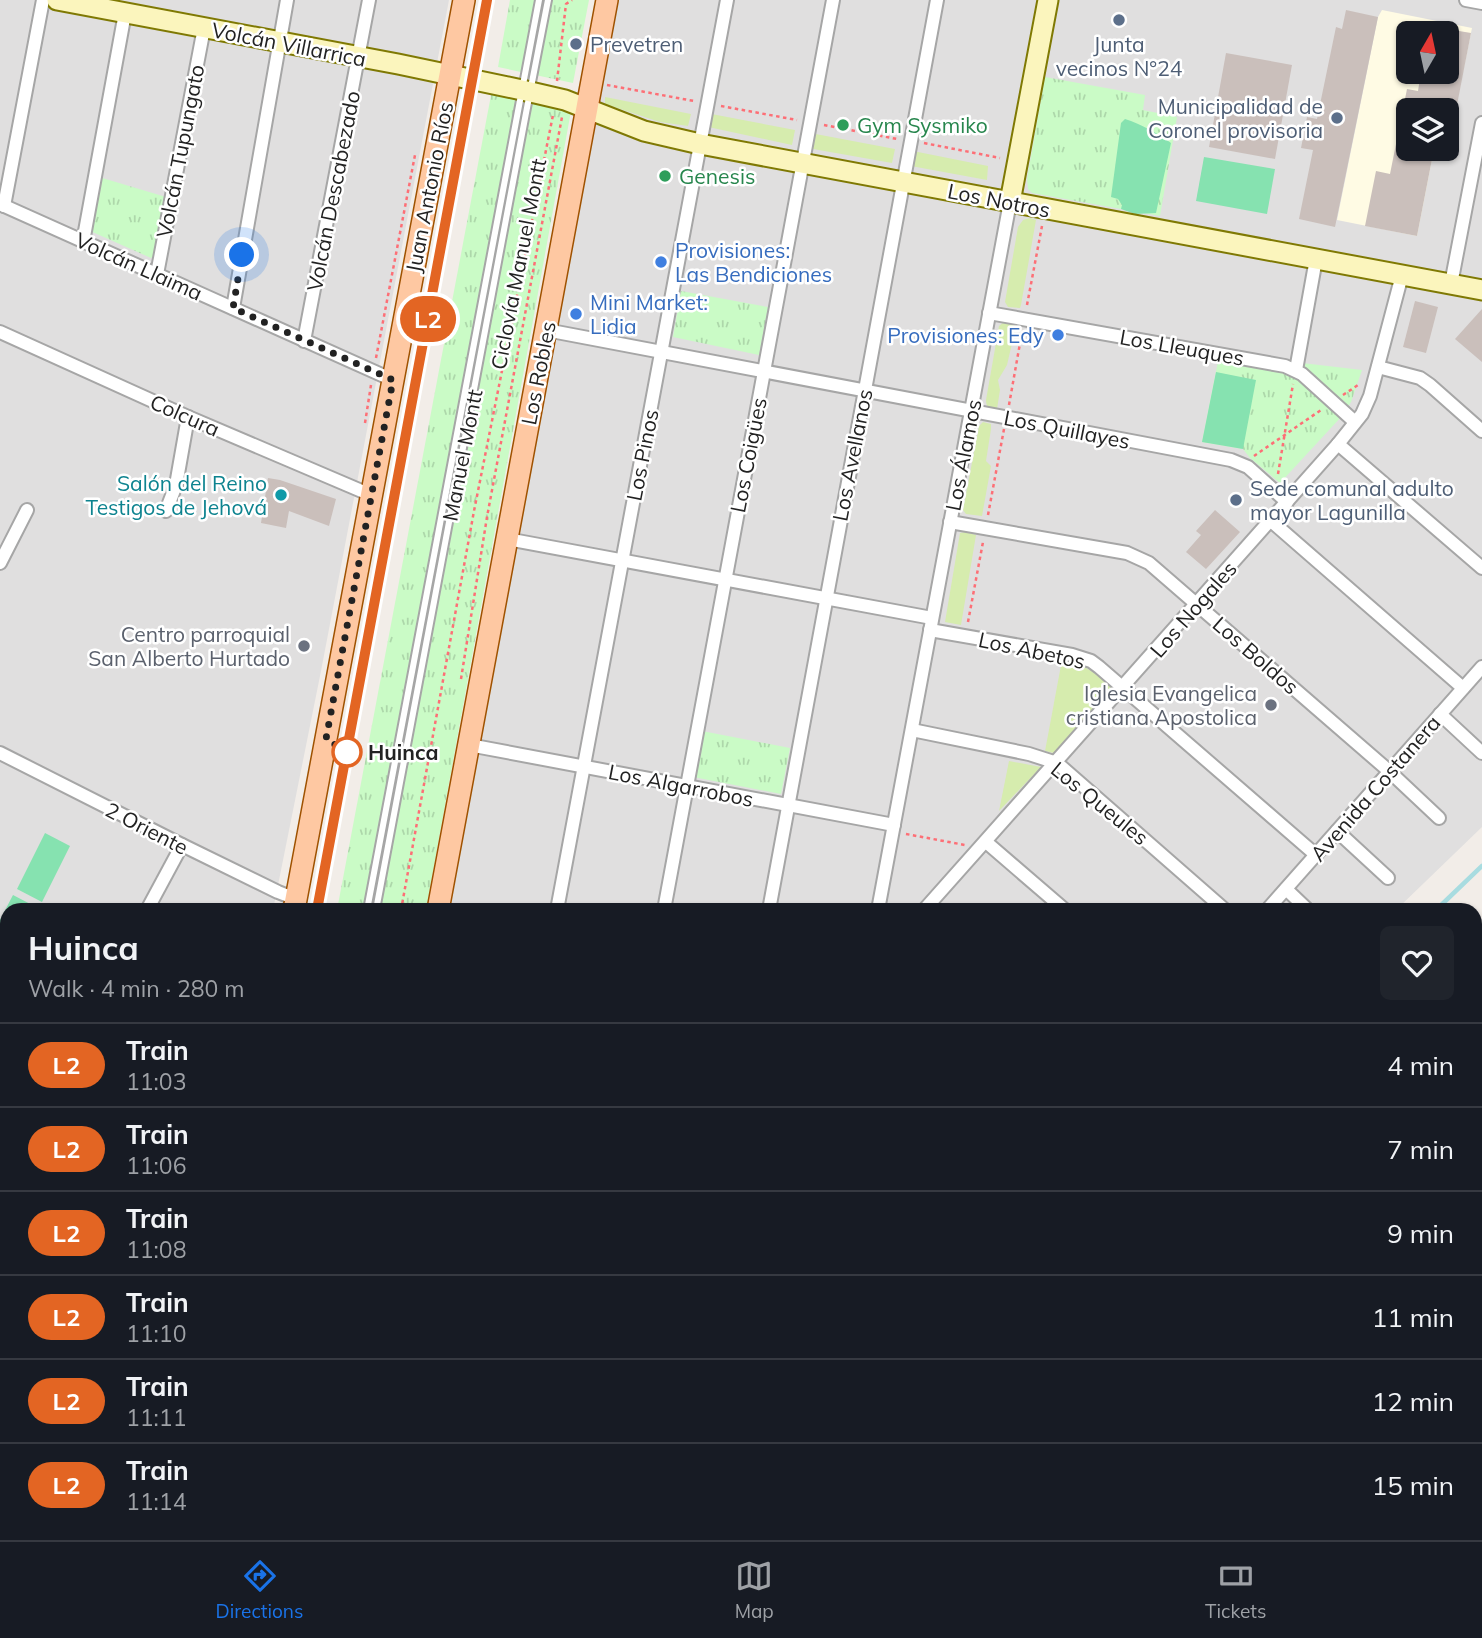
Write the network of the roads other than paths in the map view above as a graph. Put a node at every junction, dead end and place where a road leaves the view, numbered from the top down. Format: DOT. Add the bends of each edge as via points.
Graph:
graph roads {
  1 [pos="43,0"];
  2 [pos="57,0"];
  3 [pos="287,0"];
  4 [pos="369,0"];
  5 [pos="464,0"];
  6 [pos="539,0"];
  7 [pos="548,0"];
  8 [pos="607,0"];
  9 [pos="727,0"];
  10 [pos="833,0"];
  11 [pos="937,0"];
  12 [pos="1048,0"];
  13 [pos="1466,0"];
  14 [pos="1482,3"];
  15 [pos="125,13"];
  16 [pos="204,28"];
  17 [pos="280,42"];
  18 [pos="359,57"];
  19 [pos="450,75"];
  20 [pos="526,90"];
  21 [pos="587,108"];
  22 [pos="1482,123"];
  23 [pos="700,144"];
  24 [pos="802,163"];
  25 [pos="903,182"];
  26 [pos="1010,202"];
  27 [pos="2,205"];
  28 [pos="83,242"];
  29 [pos="1316,259"];
  30 [pos="157,274"];
  31 [pos="1402,275"];
  32 [pos="1451,284"];
  33 [pos="1482,290"];
  34 [pos="233,308"];
  35 [pos="989,313"];
  36 [pos="546,330"];
  37 [pos="0,331"];
  38 [pos="304,341"];
  39 [pos="662,352"];
  40 [pos="1378,367"];
  41 [pos="1296,370"];
  42 [pos="763,372"];
  43 [pos="393,380"];
  44 [pos="864,391"];
  45 [pos="971,411"];
  46 [pos="188,417"];
  47 [pos="1355,422"];
  48 [pos="1482,431"];
  49 [pos="1338,444"];
  50 [pos="371,495"];
  51 [pos="1287,502"];
  52 [pos="27,510"];
  53 [pos="166,512"];
  54 [pos="1270,520"];
  55 [pos="950,523"];
  56 [pos="507,540"];
  57 [pos="622,561"];
  58 [pos="0,563"];
  59 [pos="1482,568"];
  60 [pos="724,579"];
  61 [pos="826,598"];
  62 [pos="1197,604"];
  63 [pos="931,624"];
  64 [pos="1482,667"];
  65 [pos="1123,688"];
  66 [pos="1463,688"];
  67 [pos="1440,714"];
  68 [pos="912,730"];
  69 [pos="468,745"];
  70 [pos="1482,753"];
  71 [pos="0,754"];
  72 [pos="1057,763"];
  73 [pos="584,767"];
  74 [pos="1390,771"];
  75 [pos="685,786"];
  76 [pos="787,805"];
  77 [pos="1439,818"];
  78 [pos="893,829"];
  79 [pos="1337,831"];
  80 [pos="182,845"];
  81 [pos="983,845"];
  82 [pos="1316,855"];
  83 [pos="1388,878"];
  84 [pos="1286,889"];
  85 [pos="151,903"];
  86 [pos="294,903"];
  87 [pos="295,903"];
  88 [pos="368,903"];
  89 [pos="377,903"];
  90 [pos="439,903"];
  91 [pos="558,903"];
  92 [pos="665,903"];
  93 [pos="770,903"];
  94 [pos="879,903"];
  95 [pos="931,903"];
  96 [pos="1056,903"];
  97 [pos="1217,903"];
  98 [pos="1273,903"];
  99 [pos="1301,903"];
  1 -- 27 [label="street"];
  2 -- 15 [label="street, Volcán Villarrica"];
  3 -- 17 [label="street"];
  4 -- 18 [label="street, Volcán Descabezado"];
  5 -- 19 [label="main road, Juan Antonio Ríos"];
  6 -- 20 [label="lane, Manuel Montt"];
  7 -- 20 [label="lane, Manuel Montt"];
  8 -- 21 [label="main road, Los Robles"];
  9 -- 23 [label="street, Los Pinos"];
  10 -- 24 [label="street, Los Coigües"];
  11 -- 25 [label="street, Los Avellanos"];
  12 -- 26 [label="street, Los Álamos"];
  13 -- 14 [label="street"];
  15 -- 16 [label="street, Volcán Villarrica"];
  15 -- 28 [label="street"];
  16 -- 17 [label="street, Volcán Villarrica"];
  16 -- 30 [label="street, Volcán Tupungato"];
  17 -- 18 [label="street, Volcán Villarrica"];
  17 -- 34 [label="street"];
  18 -- 19 [label="street, Volcán Villarrica"];
  18 -- 38 [label="street, Volcán Descabezado"];
  19 -- 20 [label="street, Volcán Villarrica"];
  19 -- 43 [label="main road, Juan Antonio Ríos"];
  20 -- 21 [label="street, Los Notros"];
  20 -- 88 [label="lane, Manuel Montt"];
  20 -- 89 [label="lane, Manuel Montt"];
  21 -- 23 [label="street, Los Notros" via="644,131"];
  21 -- 36 [label="main road, Los Robles"];
  22 -- 32 [label="street"];
  23 -- 24 [label="street, Los Notros"];
  23 -- 39 [label="street, Los Pinos"];
  24 -- 25 [label="street, Los Notros"];
  24 -- 42 [label="street, Los Coigües"];
  25 -- 26 [label="street, Los Notros"];
  25 -- 44 [label="street, Los Avellanos"];
  26 -- 29 [label="street, Los Notros"];
  26 -- 35 [label="street, Los Álamos"];
  27 -- 28 [label="street, Volcán Llaima"];
  28 -- 30 [label="street, Volcán Llaima"];
  29 -- 31 [label="street, Los Notros"];
  29 -- 41 [label="street"];
  30 -- 34 [label="street, Volcán Llaima"];
  31 -- 32 [label="street, Los Notros"];
  31 -- 40 [label="street, Los Nogales"];
  32 -- 33 [label="street, Los Notros"];
  34 -- 38 [label="street, Volcán Llaima"];
  35 -- 41 [label="street, Los Lleuques"];
  35 -- 45 [label="street, Los Álamos"];
  36 -- 39 [label="street, Los Quillayes"];
  36 -- 56 [label="main road, Los Robles"];
  37 -- 46 [label="street, Colcura"];
  38 -- 43 [label="street, Volcán Llaima"];
  39 -- 42 [label="street, Los Quillayes"];
  39 -- 57 [label="street, Los Pinos"];
  40 -- 47 [label="street, Los Nogales" via="1367,404"];
  40 -- 48 [label="street" via="1420,378"];
  41 -- 47 [label="street, Los Lleuques"];
  42 -- 44 [label="street, Los Quillayes"];
  42 -- 60 [label="street, Los Coigües"];
  43 -- 50 [label="main road, Juan Antonio Ríos"];
  44 -- 45 [label="street, Los Quillayes"];
  44 -- 61 [label="street, Los Avellanos"];
  45 -- 51 [label="street, Los Quillayes" via="1243,464"];
  45 -- 55 [label="street, Los Álamos"];
  46 -- 50 [label="street, Colcura"];
  46 -- 53 [label="street" via="176,485"];
  47 -- 49 [label="street, Los Nogales"];
  49 -- 51 [label="street, Los Nogales"];
  49 -- 59 [label="street"];
  50 -- 87 [label="main road, Juan Antonio Ríos"];
  51 -- 54 [label="street, Los Nogales"];
  52 -- 58 [label="street"];
  54 -- 62 [label="street, Los Nogales"];
  54 -- 66 [label="street"];
  55 -- 62 [label="street, Los Boldos" via="1135,556 1156,567"];
  55 -- 63 [label="street, Los Álamos"];
  56 -- 57 [label="street, Los Abetos"];
  56 -- 69 [label="main road, Los Robles"];
  57 -- 60 [label="street, Los Abetos"];
  57 -- 73 [label="street, Los Pinos"];
  60 -- 61 [label="street, Los Abetos"];
  60 -- 75 [label="street, Los Coigües"];
  61 -- 63 [label="street, Los Abetos"];
  61 -- 76 [label="street, Los Avellanos"];
  62 -- 65 [label="street, Los Nogales"];
  62 -- 74 [label="street, Los Boldos"];
  63 -- 65 [label="street, Los Abetos" via="1081,657"];
  63 -- 68 [label="street, Los Álamos"];
  64 -- 66 [label="street, Avenida Costanera"];
  65 -- 72 [label="street, Los Nogales"];
  65 -- 82 [label="street, Los Abetos"];
  66 -- 67 [label="street, Avenida Costanera"];
  67 -- 70 [label="street"];
  67 -- 74 [label="street, Avenida Costanera"];
  68 -- 72 [label="street, Los Queules"];
  68 -- 78 [label="street, Los Álamos"];
  69 -- 73 [label="street, Los Algarrobos"];
  69 -- 90 [label="main road"];
  71 -- 80 [label="street, 2 Oriente"];
  72 -- 81 [label="street, Los Nogales"];
  72 -- 97 [label="street, Los Queules"];
  73 -- 75 [label="street, Los Algarrobos"];
  73 -- 91 [label="street, Los Pinos"];
  74 -- 77 [label="street, Los Boldos"];
  74 -- 79 [label="street, Avenida Costanera"];
  75 -- 76 [label="street, Los Algarrobos"];
  75 -- 92 [label="street, Los Coigües"];
  76 -- 78 [label="street, Los Algarrobos"];
  76 -- 93 [label="street, Los Avellanos"];
  78 -- 94 [label="street, Los Álamos"];
  79 -- 82 [label="street, Avenida Costanera"];
  79 -- 83 [label="street"];
  80 -- 85 [label="street"];
  80 -- 86 [label="street, 2 Oriente"];
  81 -- 95 [label="street, Los Nogales"];
  81 -- 96 [label="street"];
  82 -- 84 [label="street, Avenida Costanera"];
  84 -- 98 [label="street, Avenida Costanera"];
  84 -- 99 [label="street"];
}
